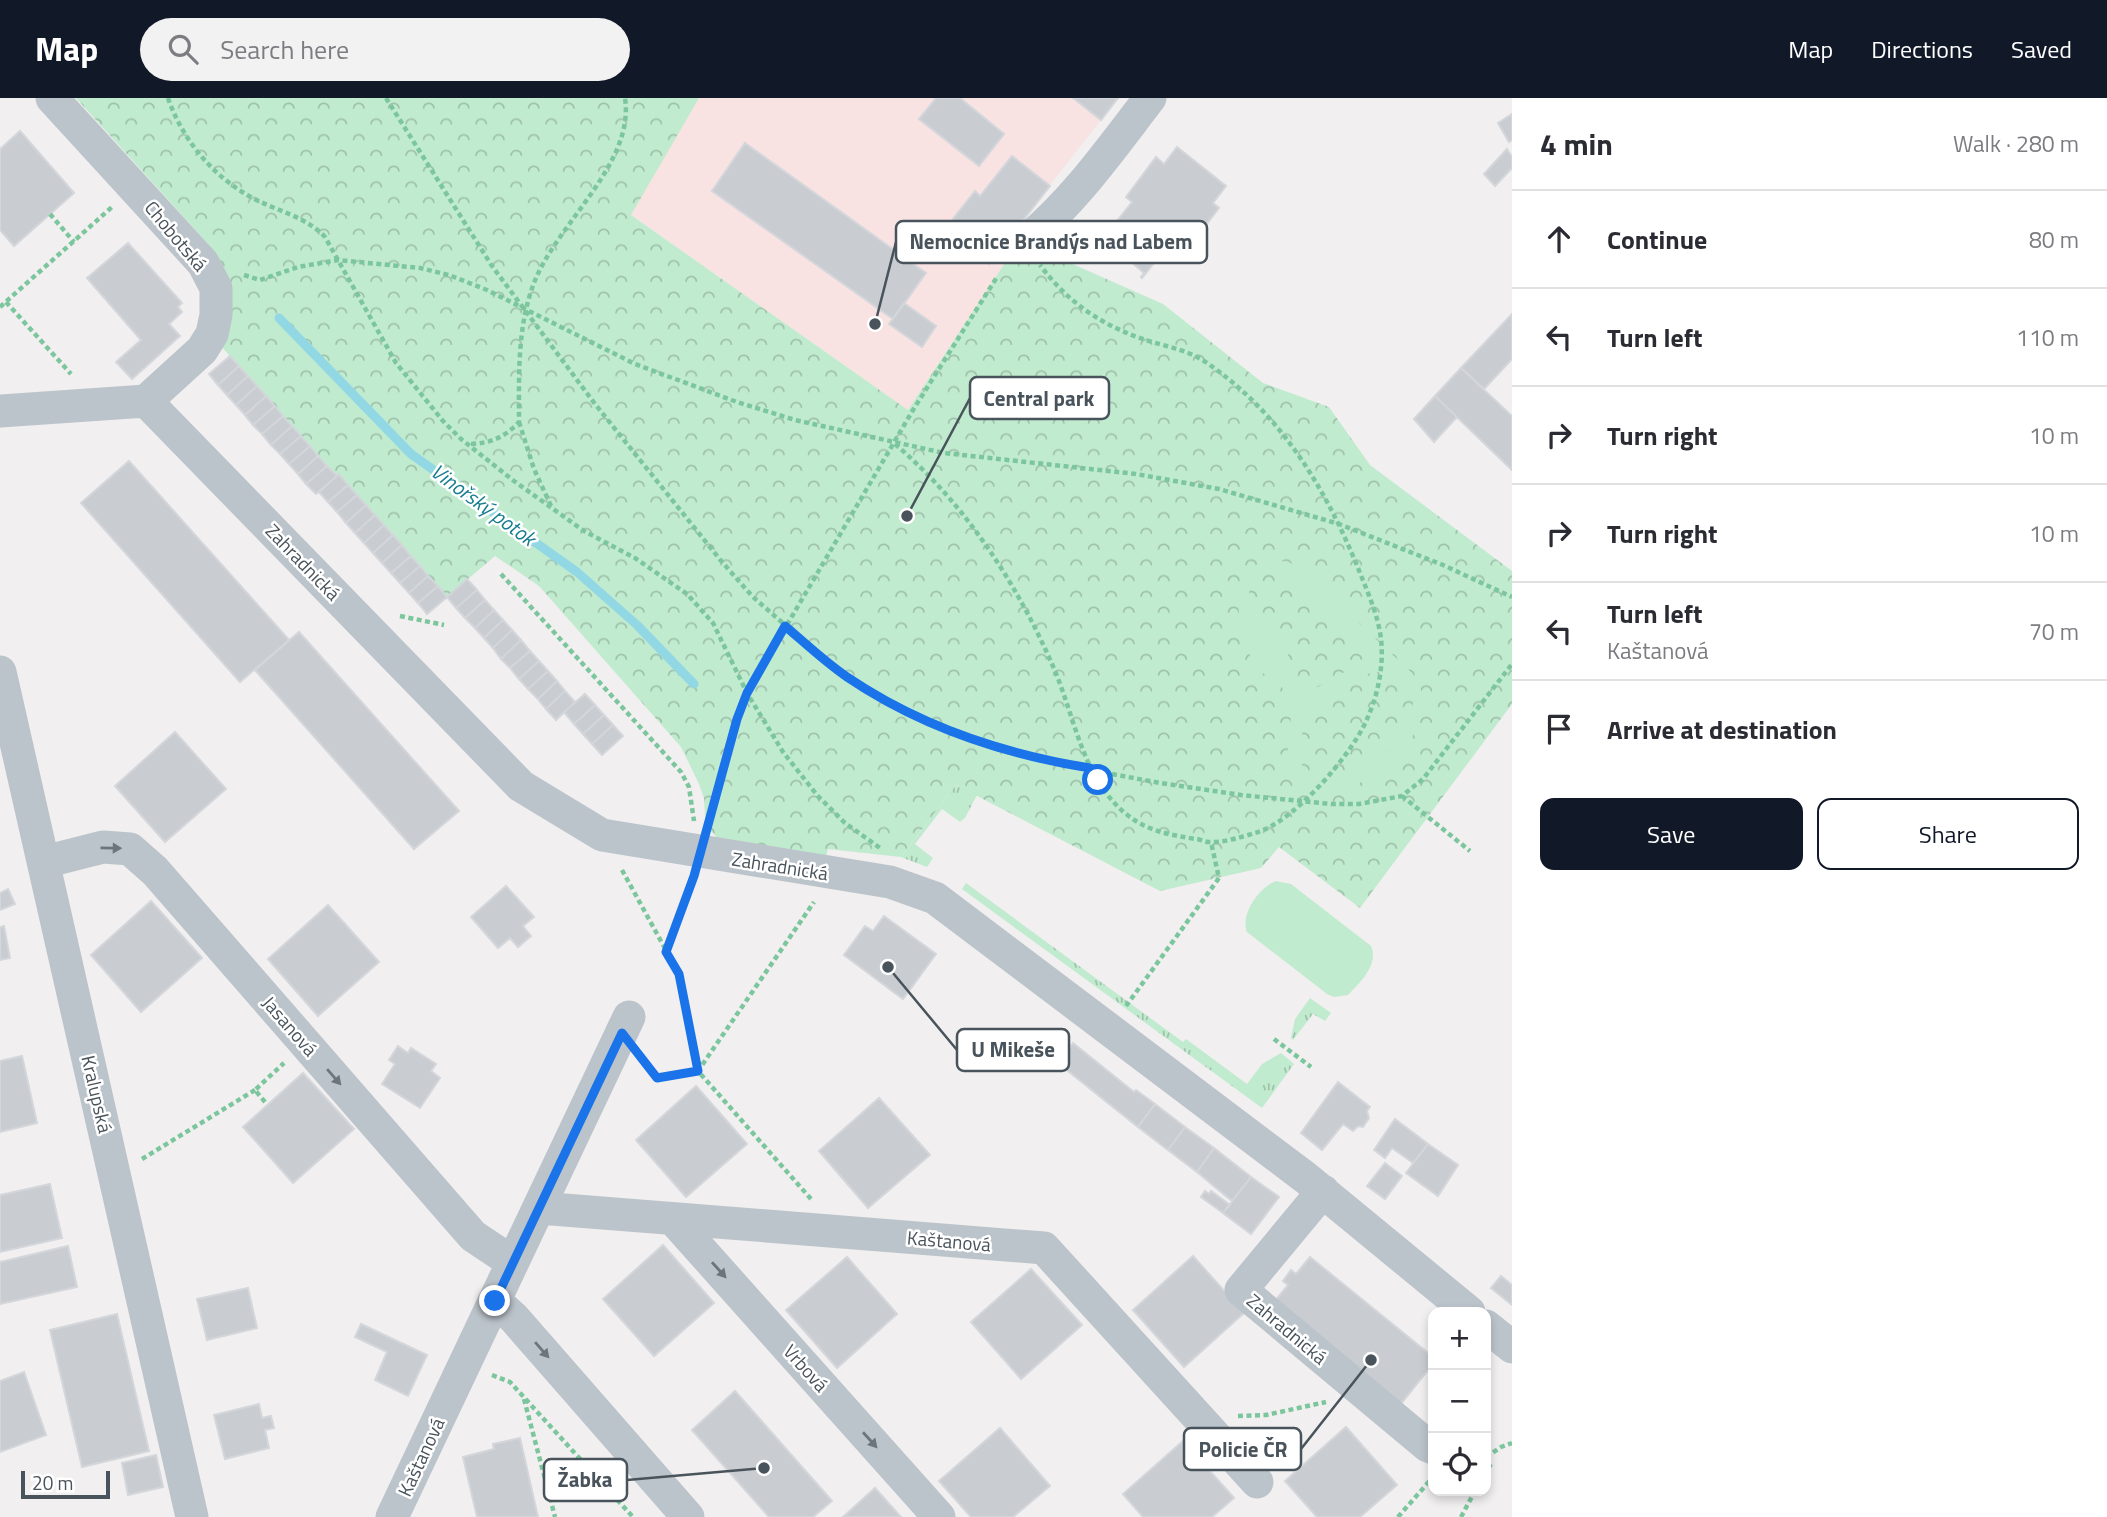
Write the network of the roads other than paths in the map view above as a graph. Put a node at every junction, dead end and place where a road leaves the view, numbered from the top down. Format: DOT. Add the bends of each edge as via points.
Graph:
graph roads {
  1 [pos="52,98"];
  2 [pos="1150,98"];
  3 [pos="1030,247"];
  4 [pos="146,401"];
  5 [pos="0,411"];
  6 [pos="0,672"];
  7 [pos="44,862"];
  8 [pos="625,1025"];
  9 [pos="1323,1191"];
  10 [pos="538,1208"];
  11 [pos="674,1219"];
  12 [pos="512,1262"];
  13 [pos="495,1301"];
  14 [pos="1463,1307"];
  15 [pos="1491,1330"];
  16 [pos="1512,1348"];
  17 [pos="1428,1446"];
  18 [pos="1257,1482"];
  19 [pos="192,1517"];
  20 [pos="392,1517"];
  21 [pos="688,1517"];
  22 [pos="940,1517"];
  1 -- 4 [label="street, Chobotská" via="204,264 216,288 212,334 202,350"];
  2 -- 3 [label="street"];
  4 -- 5 [label="street"];
  4 -- 9 [label="street, Zahradnická" via="521,786 601,835 890,882 935,898"];
  6 -- 7 [label="street, Kralupská"];
  7 -- 12 [label="street, Jasanová, one-way" via="103,847 130,849 155,871 473,1237"];
  7 -- 19 [label="street, Kralupská"];
  8 -- 10 [label="street, Kaštanová"];
  9 -- 14 [label="street, Zahradnická"];
  9 -- 17 [label="street, Zahradnická" via="1241,1290"];
  10 -- 11 [label="street, Kaštanová"];
  10 -- 12 [label="street, Kaštanová"];
  11 -- 18 [label="street, Kaštanová" via="1044,1248"];
  11 -- 22 [label="street, Vrbová, one-way"];
  12 -- 13 [label="street, Kaštanová"];
  13 -- 20 [label="street, Kaštanová"];
  13 -- 21 [label="street, one-way"];
  15 -- 16 [label="street"];
}
